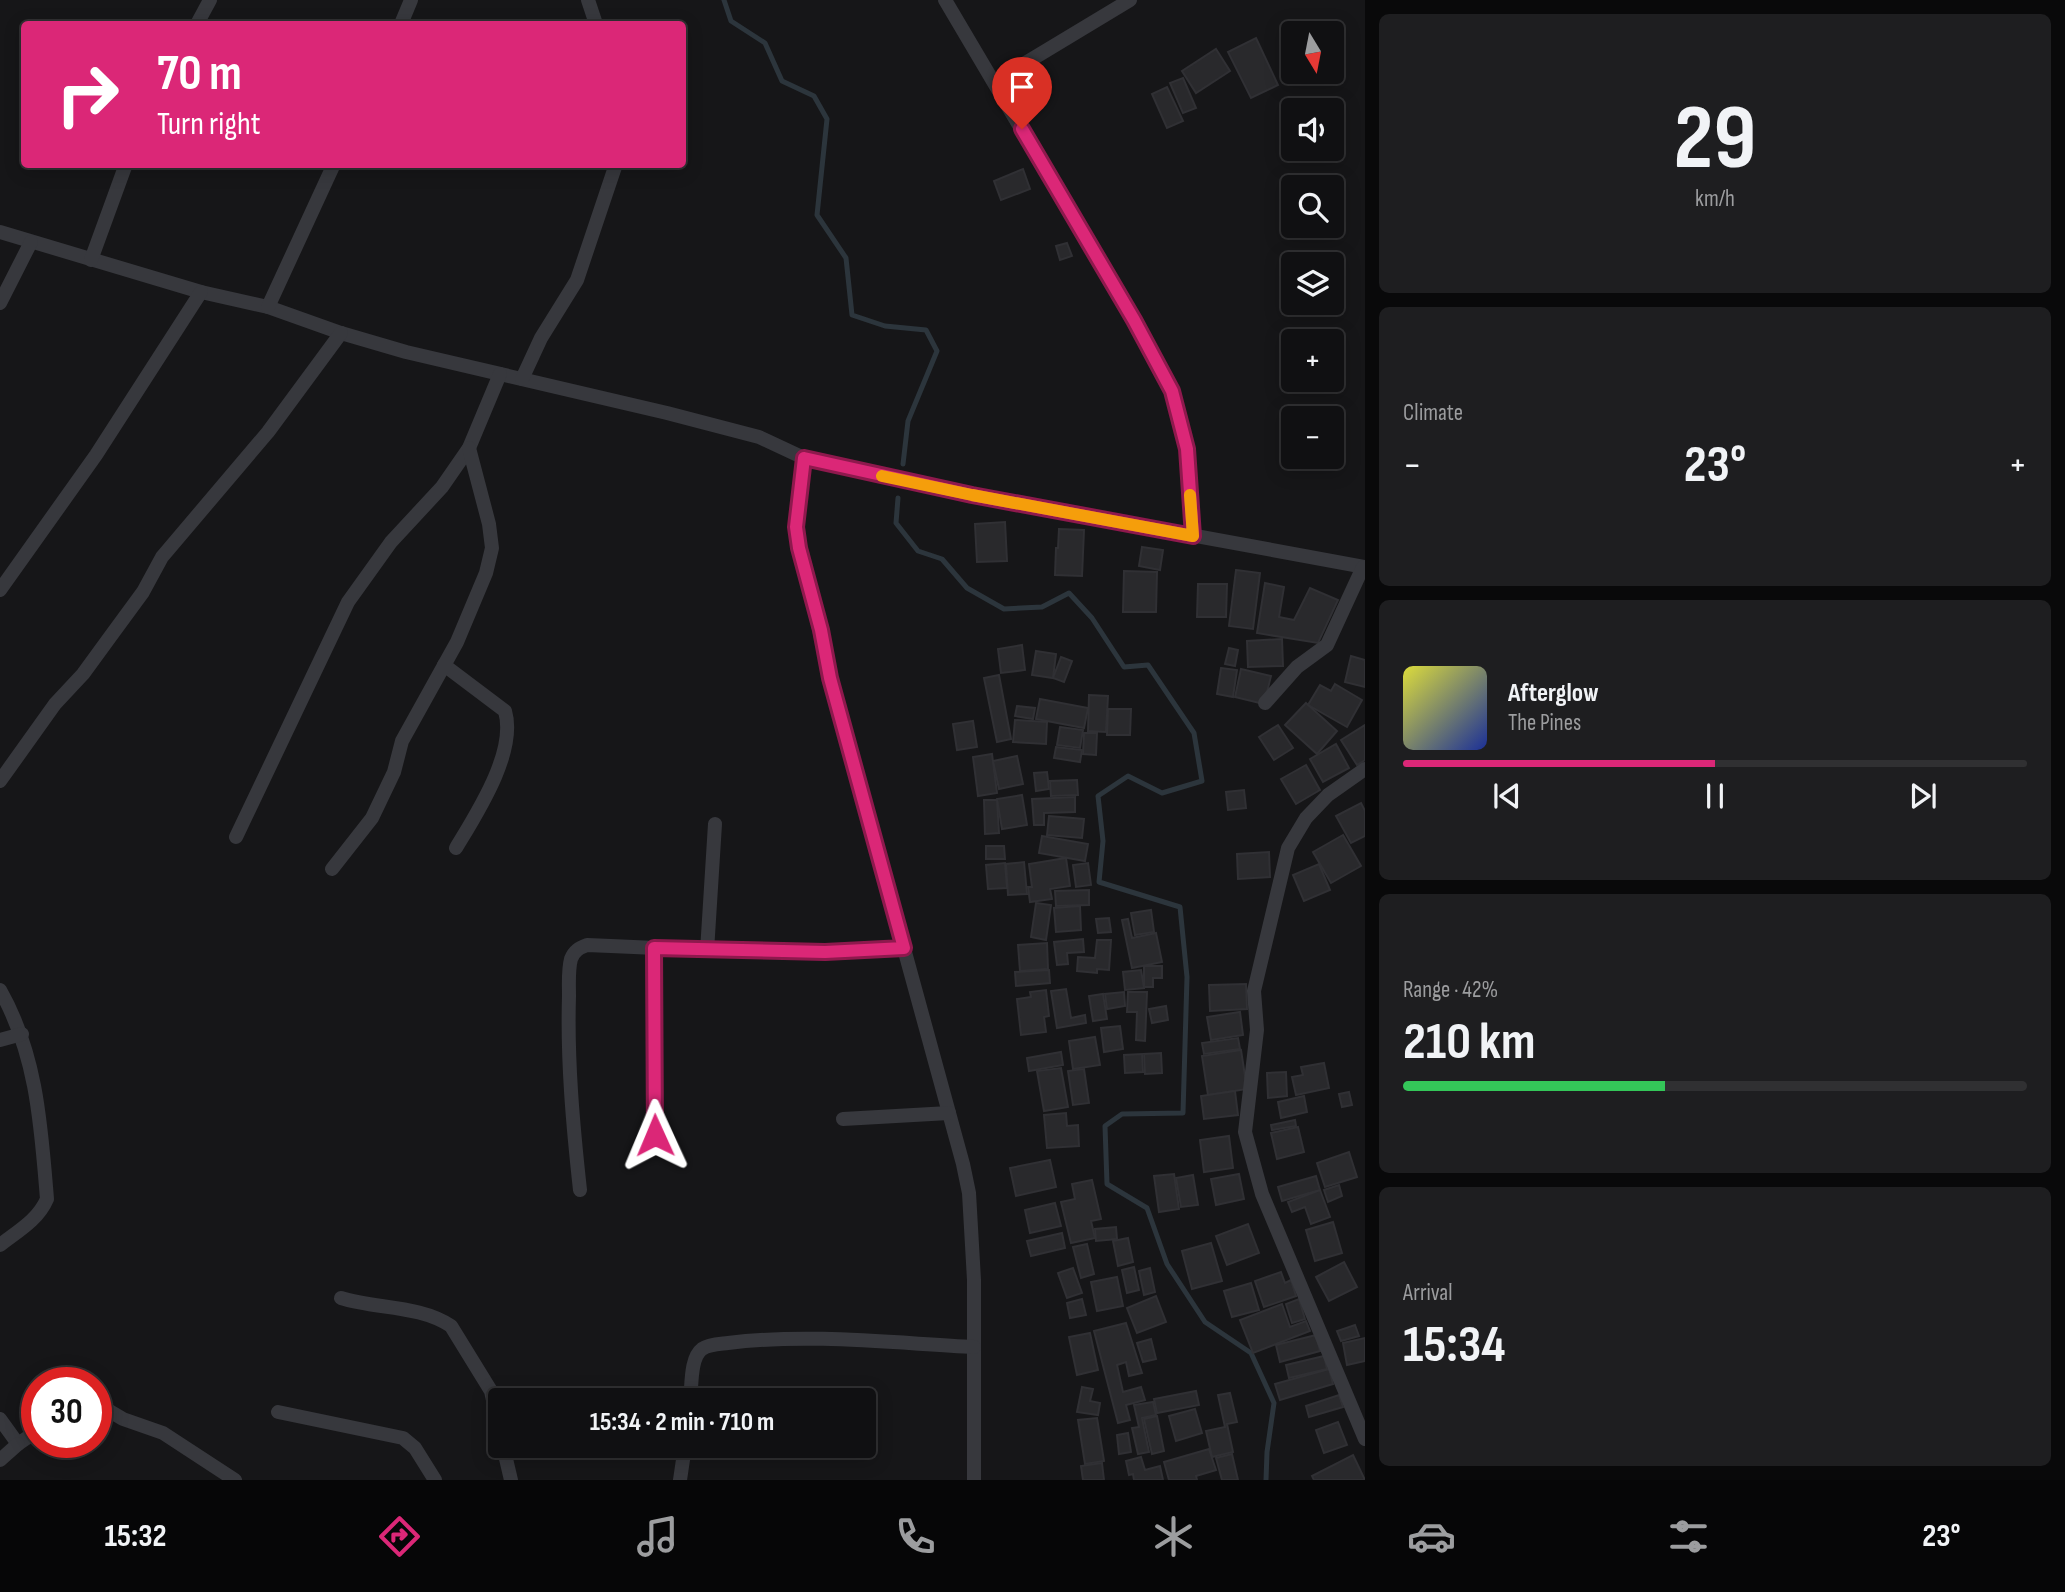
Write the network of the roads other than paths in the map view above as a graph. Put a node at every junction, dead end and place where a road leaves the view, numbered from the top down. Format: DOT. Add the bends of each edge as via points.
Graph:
graph roads {
  1 [pos="210,0"];
  2 [pos="411,0"];
  3 [pos="588,0"];
  4 [pos="945,0"];
  5 [pos="1130,0"];
  6 [pos="199,21"];
  7 [pos="402,21"];
  8 [pos="595,21"];
  9 [pos="994,82"];
  10 [pos="126,168"];
  11 [pos="332,168"];
  12 [pos="615,168"];
  13 [pos="0,232"];
  14 [pos="31,242"];
  15 [pos="91,260"];
  16 [pos="201,292"];
  17 [pos="0,303"];
  18 [pos="268,307"];
  19 [pos="341,333"];
  20 [pos="500,374"];
  21 [pos="522,379"];
  22 [pos="469,448"];
  23 [pos="804,458"];
  24 [pos="1193,536"];
  25 [pos="1364,567"];
  26 [pos="0,590"];
  27 [pos="444,665"];
  28 [pos="1265,702"];
  29 [pos="1365,769"];
  30 [pos="0,781"];
  31 [pos="715,824"];
  32 [pos="236,837"];
  33 [pos="456,848"];
  34 [pos="332,869"];
  35 [pos="654,948"];
  36 [pos="904,948"];
  37 [pos="707,951"];
  38 [pos="0,990"];
  39 [pos="22,1034"];
  40 [pos="0,1040"];
  41 [pos="949,1113"];
  42 [pos="843,1119"];
  43 [pos="655,1135"];
  44 [pos="580,1190"];
  45 [pos="0,1245"];
  46 [pos="341,1298"];
  47 [pos="974,1347"];
  48 [pos="489,1388"];
  49 [pos="692,1388"];
  50 [pos="112,1412"];
  51 [pos="278,1412"];
  52 [pos="0,1419"];
  53 [pos="1365,1439"];
  54 [pos="21,1442"];
  55 [pos="18,1444"];
  56 [pos="506,1458"];
  57 [pos="683,1458"];
  58 [pos="0,1460"];
  59 [pos="235,1480"];
  60 [pos="435,1480"];
  61 [pos="511,1480"];
  62 [pos="680,1480"];
  63 [pos="974,1480"];
  1 -- 6 [label="street"];
  2 -- 7 [label="street"];
  3 -- 8 [label="street"];
  4 -- 9 [label="street"];
  5 -- 9 [label="street"];
  9 -- 24 [label="street" via="1172,391 1187,449"];
  10 -- 15 [label="street"];
  11 -- 18 [label="street"];
  12 -- 21 [label="street" via="577,280"];
  13 -- 14 [label="street"];
  14 -- 15 [label="street"];
  14 -- 17 [label="street"];
  15 -- 16 [label="street"];
  16 -- 18 [label="street"];
  16 -- 26 [label="street" via="96,455"];
  18 -- 19 [label="street"];
  19 -- 20 [label="street"];
  19 -- 30 [label="street" via="268,432 162,557 117,628"];
  20 -- 21 [label="street"];
  20 -- 22 [label="street"];
  21 -- 23 [label="street" via="760,437"];
  22 -- 27 [label="street" via="492,548 486,573"];
  22 -- 32 [label="street" via="348,602"];
  23 -- 24 [label="street"];
  23 -- 36 [label="street" via="796,527 799,548"];
  24 -- 25 [label="street"];
  25 -- 28 [label="street" via="1327,645 1297,667"];
  27 -- 33 [label="street" via="505,711 509,722 488,794"];
  27 -- 34 [label="street" via="402,741 394,772 372,818"];
  29 -- 53 [label="street" via="1328,795 1306,818 1289,848 1254,991 1257,1030 1245,1132 1262,1194"];
  31 -- 37 [label="street"];
  35 -- 37 [label="street"];
  35 -- 43 [label="street"];
  35 -- 44 [label="street" via="587,945 570,961 569,1028"];
  36 -- 37 [label="street"];
  36 -- 41 [label="street"];
  38 -- 39 [label="street"];
  39 -- 40 [label="street"];
  39 -- 45 [label="street" via="33,1074 47,1199 32,1220"];
  41 -- 42 [label="street"];
  41 -- 47 [label="street" via="969,1193"];
  46 -- 48 [label="street" via="440,1319 451,1326"];
  47 -- 49 [label="street" via="838,1340 757,1340 708,1346 696,1357"];
  47 -- 63 [label="street"];
  50 -- 59 [label="street" via="163,1433"];
  51 -- 60 [label="street" via="403,1438"];
  52 -- 55 [label="street"];
  54 -- 55 [label="street"];
  55 -- 58 [label="street"];
  56 -- 61 [label="street"];
  57 -- 62 [label="street"];
}
